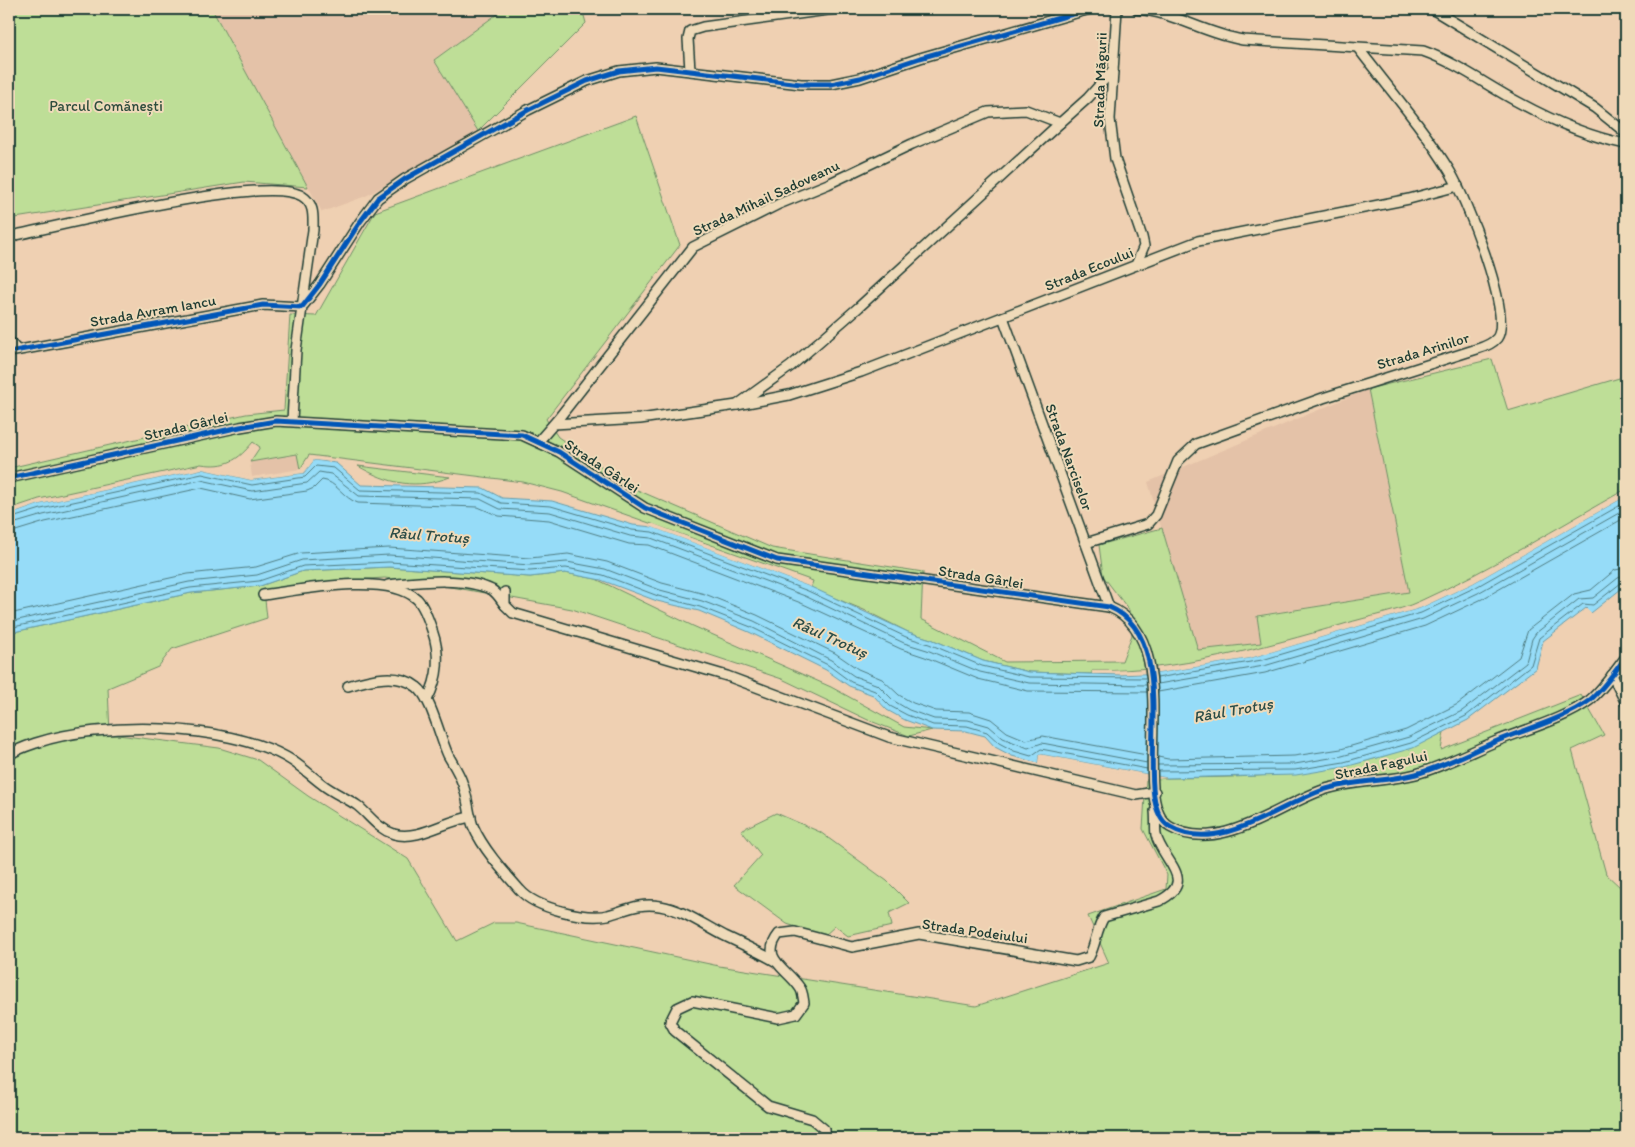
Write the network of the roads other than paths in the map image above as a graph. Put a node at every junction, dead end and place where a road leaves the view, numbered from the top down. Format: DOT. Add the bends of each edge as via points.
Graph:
graph roads {
  1 [pos="835,9"];
  2 [pos="1090,9"];
  3 [pos="1117,9"];
  4 [pos="1137,9"];
  5 [pos="1432,9"];
  6 [pos="1358,48"];
  7 [pos="690,70"];
  8 [pos="1113,70"];
  9 [pos="1060,123"];
  10 [pos="1626,133"];
  11 [pos="1626,144"];
  12 [pos="1458,186"];
  13 [pos="9,239"];
  14 [pos="1136,265"];
  15 [pos="302,307"];
  16 [pos="1003,317"];
  17 [pos="9,341"];
  18 [pos="13,351"];
  19 [pos="737,405"];
  20 [pos="292,421"];
  21 [pos="554,424"];
  22 [pos="538,442"];
  23 [pos="9,478"];
  24 [pos="1086,543"];
  25 [pos="382,586"];
  26 [pos="505,592"];
  27 [pos="263,595"];
  28 [pos="505,605"];
  29 [pos="1109,607"];
  30 [pos="1626,657"];
  31 [pos="1612,675"];
  32 [pos="348,686"];
  33 [pos="427,700"];
  34 [pos="1626,703"];
  35 [pos="9,755"];
  36 [pos="1155,796"];
  37 [pos="470,817"];
  38 [pos="776,962"];
  39 [pos="825,1138"];
  1 -- 7 [label="street" via="690,31"];
  2 -- 7 [label="street" via="831,84 801,84"];
  3 -- 8 [label="street, Strada Măgurii"];
  4 -- 6 [label="street" via="1170,16 1229,38"];
  5 -- 10 [label="street" via="1595,108"];
  6 -- 11 [label="street" via="1423,51 1445,59 1519,102 1577,129"];
  6 -- 12 [label="street, Strada Arinilor" via="1437,150"];
  7 -- 15 [label="street" via="656,67 619,71 587,81 550,98 406,179 369,208"];
  8 -- 9 [label="street"];
  8 -- 14 [label="street, Strada Măgurii" via="1110,119 1115,159 1144,246"];
  9 -- 19 [label="street" via="859,307 791,366"];
  9 -- 21 [label="street, Strada Mihail Sadoveanu" via="1026,110 988,112 779,204 693,247"];
  12 -- 14 [label="street, Strada Ecoului" via="1409,199 1198,241"];
  12 -- 24 [label="street, Strada Arinilor" via="1492,273 1501,319 1497,338 1477,349 1323,398 1196,444 1178,461 1156,515 1148,524"];
  13 -- 15 [label="street" via="112,214 237,192 262,190 301,195 313,211"];
  14 -- 16 [label="street, Strada Ecoului"];
  15 -- 18 [label="street, Strada Avram Iancu" via="263,305"];
  15 -- 20 [label="street"];
  16 -- 19 [label="street, Strada Ecoului" via="852,375 789,395"];
  16 -- 24 [label="street, Strada Narciselor"];
  17 -- 18 [label="street"];
  19 -- 21 [label="street" via="640,420"];
  20 -- 22 [label="street, Strada Gârlei" via="522,435"];
  20 -- 23 [label="street, Strada Gârlei" via="240,426"];
  21 -- 22 [label="street, Strada Mihail Sadoveanu"];
  22 -- 29 [label="street, Strada Gârlei" via="560,452 644,508 777,560"];
  24 -- 29 [label="street, Strada Narciselor"];
  25 -- 27 [label="street" via="339,586"];
  25 -- 28 [label="street" via="428,581 471,584 494,591"];
  25 -- 33 [label="street" via="400,590 417,599 429,620 436,640 437,666 436,682"];
  26 -- 28 [label="street"];
  28 -- 36 [label="street" via="527,619 727,676 889,737 1136,795"];
  29 -- 36 [label="street, Strada Fagului" via="1120,612 1133,627 1143,642 1151,666"];
  30 -- 31 [label="street, Strada Fagului"];
  31 -- 34 [label="street"];
  31 -- 36 [label="street, Strada Fagului" via="1578,708 1449,761 1417,774 1324,790 1232,830 1206,834 1181,832 1165,823"];
  32 -- 33 [label="street" via="394,678 420,688"];
  33 -- 37 [label="street" via="438,733 462,782"];
  35 -- 37 [label="street" via="53,738 105,729 218,735 285,756 358,806 377,826 394,834 412,835 455,819"];
  36 -- 38 [label="street, Strada Podeiului" via="1156,835 1178,878 1174,889 1159,901 1104,917 1089,957 1076,961 920,934 852,948 795,932 779,934 772,942 771,952"];
  37 -- 38 [label="street" via="486,848 522,893 536,902 588,916 608,915 641,905 659,906 683,914"];
  38 -- 39 [label="street" via="802,990 804,1003 796,1014 778,1018 692,1001 677,1008 670,1022 675,1031 768,1106 812,1119 824,1129"];
}
